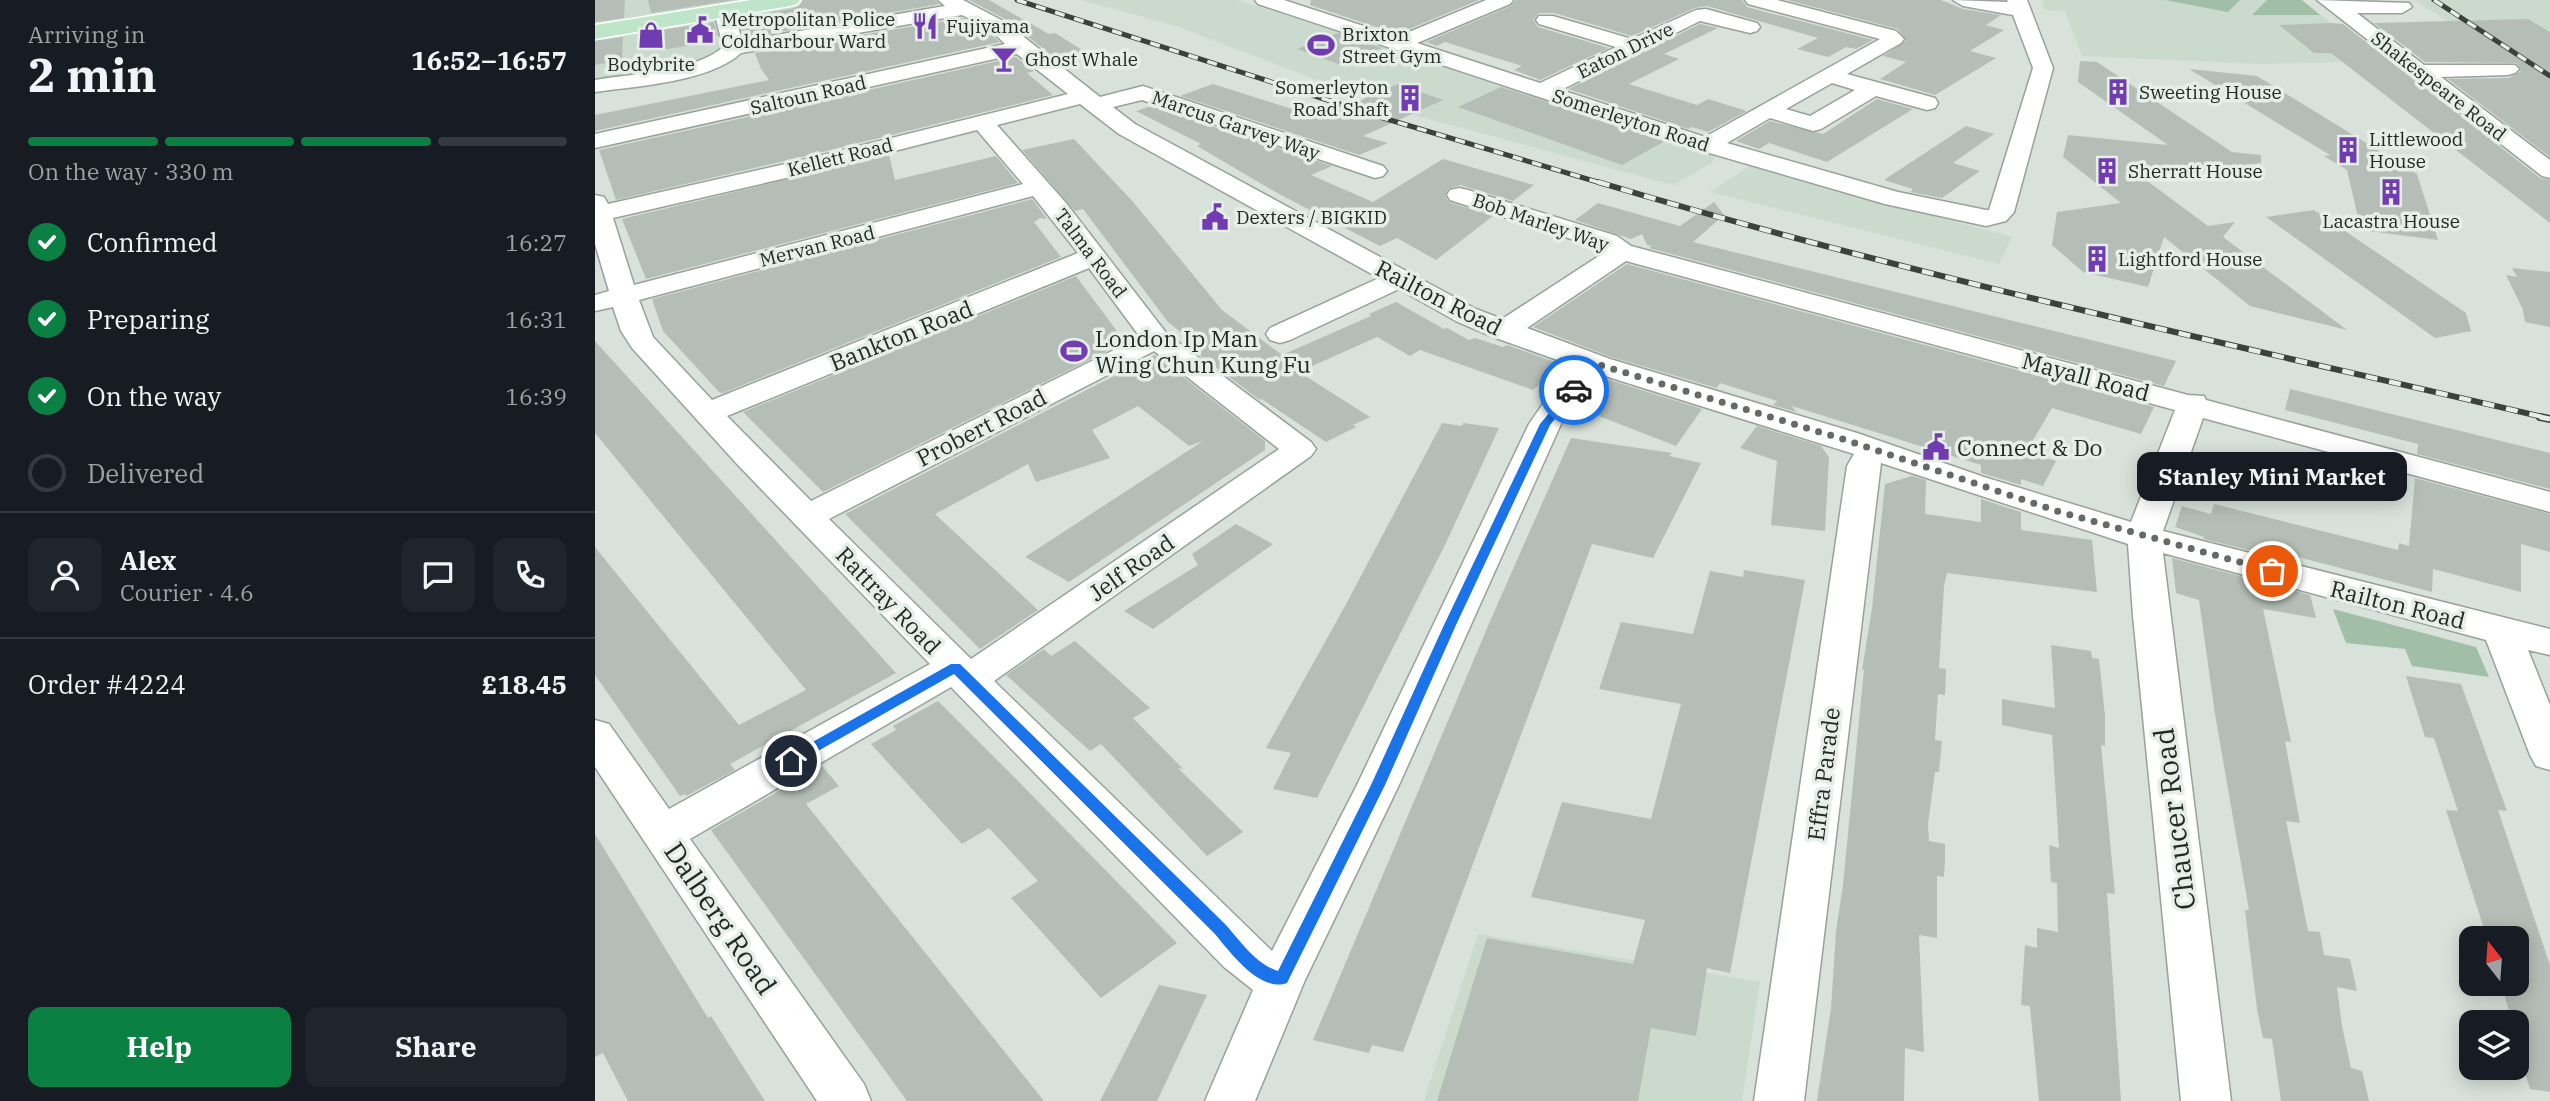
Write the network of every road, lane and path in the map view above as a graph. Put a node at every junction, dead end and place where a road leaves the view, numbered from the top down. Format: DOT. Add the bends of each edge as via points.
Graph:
graph roads {
  1 [pos="790,0"];
  2 [pos="948,0"];
  3 [pos="1267,0"];
  4 [pos="1755,0"];
  5 [pos="1963,0"];
  6 [pos="1495,1"];
  7 [pos="2345,4"];
  8 [pos="2018,5"];
  9 [pos="2402,7"];
  10 [pos="967,8"];
  11 [pos="724,11"];
  12 [pos="1546,20"];
  13 [pos="1750,27"];
  14 [pos="595,32"];
  15 [pos="1397,44"];
  16 [pos="1634,46"];
  17 [pos="1020,47"];
  18 [pos="734,48"];
  19 [pos="2508,69"];
  20 [pos="2420,71"];
  21 [pos="1830,76"];
  22 [pos="595,86"];
  23 [pos="1873,88"];
  24 [pos="1541,91"];
  25 [pos="1090,101"];
  26 [pos="1927,103"];
  27 [pos="1769,111"];
  28 [pos="982,122"];
  29 [pos="2539,137"];
  30 [pos="2507,138"];
  31 [pos="595,141"];
  32 [pos="1707,145"];
  33 [pos="1375,171"];
  34 [pos="2550,171"];
  35 [pos="1038,187"];
  36 [pos="1458,195"];
  37 [pos="596,210"];
  38 [pos="1622,251"];
  39 [pos="1094,256"];
  40 [pos="1401,278"];
  41 [pos="610,299"];
  42 [pos="1503,331"];
  43 [pos="1280,334"];
  44 [pos="1157,340"];
  45 [pos="1600,365"];
  46 [pos="2193,403"];
  47 [pos="708,413"];
  48 [pos="1873,449"];
  49 [pos="1294,454"];
  50 [pos="2550,502"];
  51 [pos="807,516"];
  52 [pos="2144,537"];
  53 [pos="2501,630"];
  54 [pos="2550,642"];
  55 [pos="962,673"];
  56 [pos="595,735"];
  57 [pos="2550,755"];
  58 [pos="663,833"];
  59 [pos="1282,979"];
  60 [pos="846,1101"];
  61 [pos="1230,1101"];
  62 [pos="1779,1101"];
  63 [pos="2206,1101"];
  1 -- 11 [label="main road"];
  2 -- 10 [label="street, Railton Road"];
  3 -- 15 [label="street, Somerleyton Road"];
  4 -- 21 [label="street" via="1894,37"];
  5 -- 8 [label="street"];
  6 -- 15 [label="street"];
  7 -- 9 [label="street"];
  7 -- 20 [label="street, Shakespeare Road"];
  8 -- 32 [label="street, Somerleyton Road" via="2043,68 1997,216 1986,218 1917,204"];
  10 -- 17 [label="street, Railton Road" via="998,26"];
  10 -- 18 [label="street"];
  11 -- 14 [label="main road"];
  11 -- 18 [label="street"];
  12 -- 16 [label="street"];
  13 -- 16 [label="street, Eaton Drive" via="1701,15"];
  15 -- 24 [label="street, Somerleyton Road"];
  16 -- 24 [label="street, Eaton Drive"];
  17 -- 25 [label="street, Railton Road"];
  17 -- 31 [label="street, Saltoun Road"];
  18 -- 22 [label="street" via="731,55 699,67"];
  19 -- 20 [label="street"];
  20 -- 30 [label="street, Shakespeare Road"];
  21 -- 23 [label="street"];
  21 -- 27 [label="street"];
  23 -- 26 [label="street"];
  23 -- 27 [label="street" via="1813,124"];
  24 -- 32 [label="street, Somerleyton Road"];
  25 -- 28 [label="street, Kellett Road"];
  25 -- 33 [label="street, Marcus Garvey Way" via="1143,93"];
  25 -- 40 [label="street, Railton Road" via="1115,122 1164,150"];
  27 -- 32 [label="street"];
  28 -- 35 [label="street, Talma Road"];
  28 -- 37 [label="street, Kellett Road"];
  29 -- 30 [label="street"];
  30 -- 34 [label="street, Shakespeare Road"];
  35 -- 39 [label="street, Talma Road"];
  35 -- 41 [label="street, Mervan Road"];
  36 -- 38 [label="street, Bob Marley Way" via="1608,242"];
  37 -- 41 [label="street, Rattray Road"];
  38 -- 42 [label="street"];
  38 -- 46 [label="street, Mayall Road"];
  39 -- 44 [label="street, Talma Road"];
  39 -- 47 [label="street, Bankton Road"];
  40 -- 42 [label="street, Railton Road"];
  40 -- 43 [label="street"];
  41 -- 47 [label="street, Rattray Road"];
  42 -- 45 [label="street, Railton Road"];
  44 -- 49 [label="street, Talma Road" via="1300,449"];
  44 -- 51 [label="street, Probert Road"];
  45 -- 48 [label="street, Railton Road"];
  45 -- 59 [label="street" via="1545,424 1378,785"];
  46 -- 50 [label="street, Mayall Road"];
  46 -- 52 [label="street, Chaucer Road"];
  47 -- 51 [label="street, Rattray Road"];
  48 -- 52 [label="street, Railton Road"];
  48 -- 62 [label="street, Effra Parade" via="1863,466"];
  49 -- 55 [label="street, Jelf Road"];
  51 -- 55 [label="street, Rattray Road"];
  52 -- 53 [label="street, Railton Road"];
  52 -- 63 [label="street, Chaucer Road"];
  53 -- 54 [label="street, Railton Road"];
  53 -- 57 [label="street"];
  55 -- 58 [label="street, Jelf Road"];
  55 -- 59 [label="street, Rattray Road" via="1241,953 1265,974"];
  56 -- 58 [label="street, Dalberg Road"];
  58 -- 60 [label="street, Dalberg Road"];
  59 -- 61 [label="street"];
}
